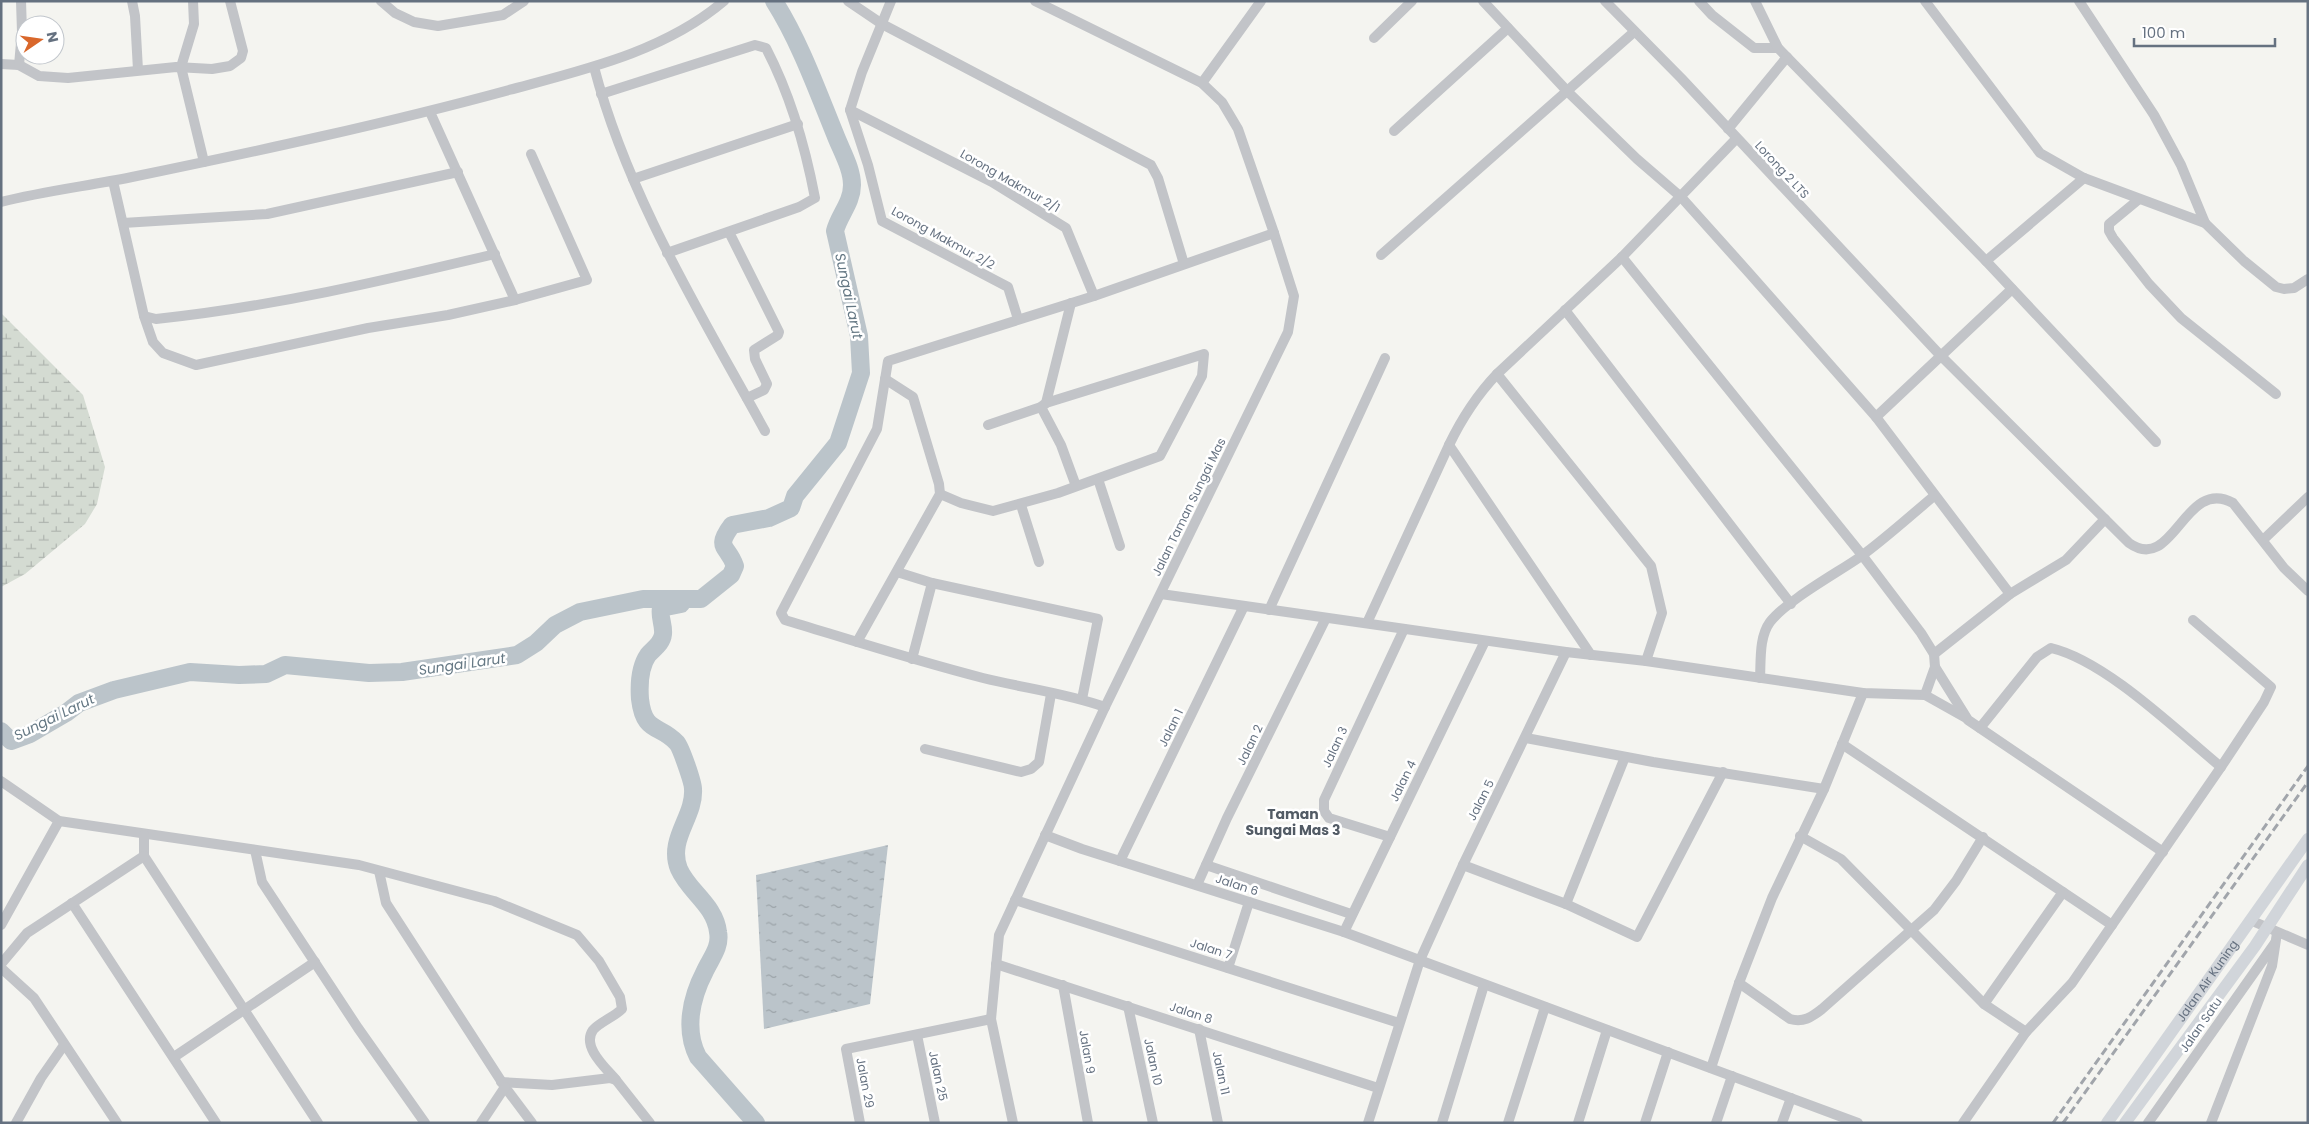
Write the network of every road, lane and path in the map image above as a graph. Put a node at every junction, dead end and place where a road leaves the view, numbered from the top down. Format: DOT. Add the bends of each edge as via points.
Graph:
graph roads {
  1 [pos="21,1"];
  2 [pos="132,1"];
  3 [pos="192,1"];
  4 [pos="230,1"];
  5 [pos="381,1"];
  6 [pos="524,1"];
  7 [pos="724,1"];
  8 [pos="848,1"];
  9 [pos="891,1"];
  10 [pos="1035,1"];
  11 [pos="1260,1"];
  12 [pos="1412,1"];
  13 [pos="1483,1"];
  14 [pos="1606,1"];
  15 [pos="1699,1"];
  16 [pos="1755,1"];
  17 [pos="1925,1"];
  18 [pos="2079,1"];
  19 [pos="1053,5"];
  20 [pos="21,15"];
  21 [pos="882,24"];
  22 [pos="1508,28"];
  23 [pos="1634,32"];
  24 [pos="1374,38"];
  25 [pos="1778,48"];
  26 [pos="1787,57"];
  27 [pos="1,64"];
  28 [pos="15,65"];
  29 [pos="18,65"];
  30 [pos="181,67"];
  31 [pos="594,67"];
  32 [pos="138,70"];
  33 [pos="1202,83"];
  34 [pos="1568,92"];
  35 [pos="601,94"];
  36 [pos="850,110"];
  37 [pos="430,112"];
  38 [pos="798,124"];
  39 [pos="1728,129"];
  40 [pos="1394,131"];
  41 [pos="1736,139"];
  42 [pos="531,154"];
  43 [pos="204,162"];
  44 [pos="458,172"];
  45 [pos="2084,178"];
  46 [pos="633,179"];
  47 [pos="113,181"];
  48 [pos="1681,197"];
  49 [pos="2138,200"];
  50 [pos="1,202"];
  51 [pos="124,222"];
  52 [pos="2205,224"];
  53 [pos="729,232"];
  54 [pos="1274,233"];
  55 [pos="495,254"];
  56 [pos="667,254"];
  57 [pos="1380,255"];
  58 [pos="1622,257"];
  59 [pos="1986,261"];
  60 [pos="1184,264"];
  61 [pos="2308,280"];
  62 [pos="2012,289"];
  63 [pos="1094,296"];
  64 [pos="515,300"];
  65 [pos="1071,303"];
  66 [pos="1565,310"];
  67 [pos="144,316"];
  68 [pos="1018,319"];
  69 [pos="1940,355"];
  70 [pos="1385,358"];
  71 [pos="1496,374"];
  72 [pos="884,380"];
  73 [pos="2276,394"];
  74 [pos="747,398"];
  75 [pos="1043,405"];
  76 [pos="1876,417"];
  77 [pos="988,425"];
  78 [pos="765,431"];
  79 [pos="2156,442"];
  80 [pos="1449,445"];
  81 [pos="1098,479"];
  82 [pos="1076,486"];
  83 [pos="940,494"];
  84 [pos="1934,496"];
  85 [pos="2308,497"];
  86 [pos="1021,504"];
  87 [pos="2105,519"];
  88 [pos="2263,540"];
  89 [pos="1120,546"];
  90 [pos="1862,555"];
  91 [pos="1039,562"];
  92 [pos="897,572"];
  93 [pos="932,583"];
  94 [pos="2308,591"];
  95 [pos="1161,594"];
  96 [pos="2010,594"];
  97 [pos="1791,604"];
  98 [pos="1244,606"];
  99 [pos="1269,610"];
  100 [pos="1326,618"];
  101 [pos="2192,620"];
  102 [pos="1367,624"];
  103 [pos="1404,629"];
  104 [pos="1485,641"];
  105 [pos="857,642"];
  106 [pos="1566,652"];
  107 [pos="1591,654"];
  108 [pos="1934,654"];
  109 [pos="912,659"];
  110 [pos="1646,661"];
  111 [pos="1935,667"];
  112 [pos="1760,678"];
  113 [pos="1051,694"];
  114 [pos="1862,694"];
  115 [pos="1925,695"];
  116 [pos="1082,699"];
  117 [pos="1105,708"];
  118 [pos="1968,720"];
  119 [pos="1980,728"];
  120 [pos="1526,738"];
  121 [pos="1842,744"];
  122 [pos="925,748"];
  123 [pos="1625,757"];
  124 [pos="2221,767"];
  125 [pos="1723,772"];
  126 [pos="1,781"];
  127 [pos="1824,789"];
  128 [pos="60,821"];
  129 [pos="144,835"];
  130 [pos="1045,835"];
  131 [pos="1800,836"];
  132 [pos="1983,837"];
  133 [pos="1390,838"];
  134 [pos="2308,839"];
  135 [pos="255,850"];
  136 [pos="2163,852"];
  137 [pos="144,856"];
  138 [pos="1120,861"];
  139 [pos="1206,865"];
  140 [pos="1463,865"];
  141 [pos="2308,865"];
  142 [pos="379,871"];
  143 [pos="1197,885"];
  144 [pos="2063,892"];
  145 [pos="1015,900"];
  146 [pos="1249,902"];
  147 [pos="72,903"];
  148 [pos="1566,904"];
  149 [pos="1351,914"];
  150 [pos="2250,920"];
  151 [pos="1,925"];
  152 [pos="2112,925"];
  153 [pos="1911,930"];
  154 [pos="1344,932"];
  155 [pos="2273,935"];
  156 [pos="2308,945"];
  157 [pos="1420,960"];
  158 [pos="315,962"];
  159 [pos="996,964"];
  160 [pos="1,966"];
  161 [pos="1228,968"];
  162 [pos="1738,983"];
  163 [pos="1063,985"];
  164 [pos="1484,985"];
  165 [pos="1984,1004"];
  166 [pos="1128,1006"];
  167 [pos="1545,1007"];
  168 [pos="243,1010"];
  169 [pos="991,1018"];
  170 [pos="1399,1024"];
  171 [pos="1199,1029"];
  172 [pos="1607,1030"];
  173 [pos="2026,1032"];
  174 [pos="917,1035"];
  175 [pos="64,1045"];
  176 [pos="1668,1052"];
  177 [pos="174,1057"];
  178 [pos="1710,1068"];
  179 [pos="1732,1076"];
  180 [pos="616,1080"];
  181 [pos="503,1084"];
  182 [pos="1378,1088"];
  183 [pos="1791,1098"];
  184 [pos="1852,1122"];
  185 [pos="16,1123"];
  186 [pos="118,1123"];
  187 [pos="216,1123"];
  188 [pos="318,1123"];
  189 [pos="425,1123"];
  190 [pos="481,1123"];
  191 [pos="532,1123"];
  192 [pos="650,1123"];
  193 [pos="860,1123"];
  194 [pos="935,1123"];
  195 [pos="1013,1123"];
  196 [pos="1088,1123"];
  197 [pos="1153,1123"];
  198 [pos="1218,1123"];
  199 [pos="1368,1123"];
  200 [pos="1442,1123"];
  201 [pos="1508,1123"];
  202 [pos="1578,1123"];
  203 [pos="1645,1123"];
  204 [pos="1716,1123"];
  205 [pos="1782,1123"];
  206 [pos="1963,1123"];
  207 [pos="2107,1123"];
  208 [pos="2125,1123"];
  209 [pos="2148,1123"];
  210 [pos="2211,1123"];
  1 -- 20 [label="street"];
  2 -- 32 [label="street" via="136,16"];
  3 -- 30 [label="street" via="194,24"];
  4 -- 30 [label="street" via="241,40 241,58 230,66 212,69"];
  5 -- 6 [label="street" via="395,13 414,22 438,26 503,15"];
  7 -- 31 [label="street" via="672,35"];
  8 -- 21 [label="street"];
  9 -- 21 [label="street"];
  10 -- 19 [label="street, Jalan Taman Sungai Mas"];
  11 -- 33 [label="street"];
  12 -- 24 [label="street"];
  13 -- 22 [label="street"];
  14 -- 23 [label="street, Lorong 2 LTS"];
  15 -- 25 [label="street" via="1754,48"];
  16 -- 25 [label="street"];
  17 -- 45 [label="street" via="2040,153"];
  18 -- 52 [label="street" via="2158,123 2181,165"];
  19 -- 33 [label="street, Jalan Taman Sungai Mas"];
  21 -- 36 [label="street"];
  21 -- 60 [label="street" via="1151,165 1158,178"];
  22 -- 34 [label="street"];
  22 -- 40 [label="street"];
  23 -- 34 [label="street"];
  23 -- 39 [label="street, Lorong 2 LTS"];
  25 -- 26 [label="street"];
  26 -- 39 [label="street"];
  26 -- 59 [label="street"];
  27 -- 28 [label="street"];
  29 -- 32 [label="street" via="39,76 68,78"];
  30 -- 32 [label="street"];
  30 -- 43 [label="street"];
  31 -- 35 [label="street"];
  31 -- 37 [label="street"];
  33 -- 54 [label="street, Jalan Taman Sungai Mas" via="1222,102 1238,129"];
  34 -- 48 [label="street"];
  34 -- 57 [label="street"];
  35 -- 38 [label="street" via="755,45 766,48 782,78"];
  35 -- 46 [label="street"];
  36 -- 63 [label="street, Lorong Makmur 2/1" via="992,182 1066,228"];
  36 -- 68 [label="street, Lorong Makmur 2/2" via="882,222 1008,287"];
  37 -- 43 [label="street"];
  37 -- 44 [label="street"];
  38 -- 46 [label="street"];
  38 -- 53 [label="street" via="815,198"];
  39 -- 41 [label="street, Lorong 2 LTS"];
  41 -- 48 [label="street"];
  41 -- 69 [label="street, Lorong 2 LTS"];
  42 -- 64 [label="street" via="587,280"];
  43 -- 47 [label="street"];
  44 -- 51 [label="street" via="267,214"];
  44 -- 55 [label="street"];
  45 -- 49 [label="street"];
  45 -- 59 [label="street"];
  46 -- 56 [label="street"];
  47 -- 50 [label="street"];
  47 -- 51 [label="street"];
  48 -- 58 [label="street"];
  48 -- 76 [label="street"];
  49 -- 52 [label="street"];
  49 -- 73 [label="street" via="2109,224 2109,231 2148,284 2181,318"];
  51 -- 67 [label="street"];
  52 -- 61 [label="street" via="2244,262 2276,287 2294,288"];
  53 -- 56 [label="street"];
  53 -- 74 [label="street" via="779,332 754,350 767,384 764,390"];
  54 -- 60 [label="street"];
  54 -- 95 [label="street, Jalan Taman Sungai Mas" via="1294,296 1288,332"];
  55 -- 64 [label="street"];
  55 -- 67 [label="street" via="359,287 267,304 156,319"];
  56 -- 74 [label="street"];
  58 -- 66 [label="street"];
  58 -- 90 [label="street"];
  59 -- 62 [label="street"];
  60 -- 63 [label="street"];
  62 -- 69 [label="street"];
  62 -- 79 [label="street"];
  63 -- 65 [label="street"];
  64 -- 67 [label="street" via="196,365 163,353 153,342"];
  65 -- 68 [label="street"];
  65 -- 75 [label="street"];
  66 -- 71 [label="street"];
  66 -- 97 [label="street"];
  68 -- 72 [label="street" via="888,361"];
  69 -- 76 [label="street"];
  69 -- 87 [label="street, Lorong 2 LTS"];
  70 -- 99 [label="street"];
  71 -- 80 [label="street" via="1460,422"];
  71 -- 110 [label="street" via="1651,566 1662,613"];
  72 -- 83 [label="street" via="913,397"];
  72 -- 105 [label="street" via="877,430 781,613 785,620"];
  74 -- 78 [label="street"];
  75 -- 77 [label="street"];
  75 -- 81 [label="street" via="1204,354 1202,376 1163,452"];
  75 -- 82 [label="street" via="1062,445"];
  76 -- 84 [label="street"];
  80 -- 102 [label="street"];
  80 -- 107 [label="street"];
  81 -- 82 [label="street"];
  81 -- 89 [label="street"];
  82 -- 86 [label="street"];
  83 -- 86 [label="street" via="993,511"];
  83 -- 92 [label="street"];
  84 -- 90 [label="street"];
  84 -- 96 [label="street"];
  85 -- 88 [label="street"];
  86 -- 91 [label="street"];
  87 -- 88 [label="street, Lorong 2 LTS" via="2138,550 2150,551 2159,546 2204,500 2216,496 2234,503"];
  87 -- 96 [label="street" via="2066,560"];
  88 -- 94 [label="street, Lorong 2 LTS" via="2284,568"];
  90 -- 97 [label="street"];
  90 -- 108 [label="street" via="1922,633"];
  92 -- 93 [label="street"];
  92 -- 105 [label="street"];
  93 -- 109 [label="street"];
  93 -- 116 [label="street" via="1098,619"];
  95 -- 98 [label="street"];
  95 -- 117 [label="street, Jalan Taman Sungai Mas"];
  96 -- 108 [label="street"];
  97 -- 112 [label="street" via="1771,621 1765,631"];
  98 -- 99 [label="street"];
  98 -- 138 [label="street, Jalan 1"];
  99 -- 100 [label="street"];
  100 -- 102 [label="street"];
  100 -- 139 [label="street, Jalan 2"];
  101 -- 124 [label="street" via="2271,687"];
  102 -- 103 [label="street"];
  103 -- 104 [label="street"];
  103 -- 133 [label="street, Jalan 3" via="1324,800 1324,811 1329,818"];
  104 -- 106 [label="street"];
  104 -- 133 [label="street, Jalan 4"];
  105 -- 109 [label="street"];
  106 -- 107 [label="street"];
  106 -- 120 [label="street, Jalan 5"];
  107 -- 110 [label="street"];
  108 -- 111 [label="street"];
  109 -- 113 [label="street"];
  110 -- 112 [label="street"];
  111 -- 115 [label="street"];
  111 -- 118 [label="street"];
  112 -- 114 [label="street"];
  113 -- 116 [label="street"];
  113 -- 122 [label="street" via="1039,762 1031,769 1020,772"];
  114 -- 115 [label="street"];
  114 -- 121 [label="street"];
  115 -- 118 [label="street"];
  116 -- 117 [label="street"];
  117 -- 130 [label="street, Jalan Taman Sungai Mas"];
  118 -- 119 [label="street"];
  119 -- 124 [label="street" via="2037,657 2051,648 2064,651 2118,682"];
  119 -- 136 [label="street"];
  120 -- 123 [label="street"];
  120 -- 140 [label="street, Jalan 5"];
  121 -- 127 [label="street"];
  121 -- 132 [label="street"];
  123 -- 125 [label="street"];
  123 -- 148 [label="street"];
  124 -- 136 [label="street"];
  125 -- 127 [label="street"];
  125 -- 148 [label="street" via="1638,937"];
  126 -- 128 [label="street"];
  127 -- 131 [label="street"];
  128 -- 129 [label="street"];
  128 -- 151 [label="street"];
  129 -- 135 [label="street"];
  129 -- 137 [label="street"];
  130 -- 138 [label="street, Jalan 6"];
  130 -- 145 [label="street, Jalan Taman Sungai Mas"];
  131 -- 153 [label="street" via="1841,859"];
  131 -- 162 [label="street"];
  132 -- 144 [label="street"];
  132 -- 153 [label="street" via="1934,910"];
  133 -- 149 [label="street, Jalan 4"];
  134 -- 150 [label="main road, Jalan Air Kuning"];
  135 -- 142 [label="street" via="359,865"];
  135 -- 158 [label="street" via="262,882"];
  136 -- 152 [label="street"];
  137 -- 147 [label="street"];
  137 -- 168 [label="street"];
  138 -- 143 [label="street, Jalan 6"];
  139 -- 143 [label="street, Jalan 2"];
  139 -- 149 [label="street"];
  140 -- 148 [label="street"];
  140 -- 157 [label="street, Jalan 5"];
  141 -- 155 [label="main road, Jalan Air Kuning"];
  142 -- 180 [label="street" via="494,901 577,934 599,961 620,997 622,1009 593,1030 590,1037 594,1054"];
  142 -- 181 [label="street" via="386,903"];
  143 -- 146 [label="street, Jalan 6"];
  144 -- 152 [label="street"];
  144 -- 165 [label="street"];
  145 -- 159 [label="street, Jalan Taman Sungai Mas" via="999,935"];
  145 -- 161 [label="street, Jalan 7"];
  146 -- 154 [label="street, Jalan 6"];
  146 -- 161 [label="street"];
  147 -- 160 [label="street" via="27,933"];
  147 -- 177 [label="street"];
  149 -- 154 [label="street, Jalan 4"];
  150 -- 155 [label="street"];
  150 -- 207 [label="main road, Jalan Air Kuning"];
  152 -- 173 [label="street" via="2072,983"];
  153 -- 162 [label="street" via="1808,1019 1790,1019"];
  153 -- 165 [label="street"];
  154 -- 157 [label="street, Jalan 6"];
  155 -- 156 [label="street"];
  155 -- 208 [label="main road, Jalan Air Kuning"];
  155 -- 209 [label="street, Jalan Satu"];
  155 -- 210 [label="street" via="2272,966"];
  157 -- 164 [label="street, Jalan 6"];
  157 -- 170 [label="street, Jalan 5"];
  158 -- 168 [label="street"];
  158 -- 189 [label="street"];
  159 -- 163 [label="street, Jalan 8"];
  159 -- 169 [label="street, Jalan Taman Sungai Mas"];
  160 -- 175 [label="street" via="34,998"];
  161 -- 170 [label="street, Jalan 7"];
  162 -- 178 [label="street"];
  163 -- 166 [label="street, Jalan 8"];
  163 -- 196 [label="street, Jalan 9"];
  164 -- 167 [label="street, Jalan 6"];
  164 -- 200 [label="street"];
  165 -- 173 [label="street"];
  166 -- 171 [label="street, Jalan 8"];
  166 -- 197 [label="street, Jalan 10"];
  167 -- 172 [label="street, Jalan 6"];
  167 -- 201 [label="street"];
  168 -- 177 [label="street"];
  168 -- 188 [label="street"];
  169 -- 174 [label="street"];
  169 -- 195 [label="street, Jalan Taman Sungai Mas"];
  170 -- 182 [label="street, Jalan 5"];
  171 -- 182 [label="street, Jalan 8"];
  171 -- 198 [label="street, Jalan 11"];
  172 -- 176 [label="street, Jalan 6"];
  172 -- 202 [label="street"];
  173 -- 206 [label="street"];
  174 -- 193 [label="street, Jalan 29" via="846,1049"];
  174 -- 194 [label="street, Jalan 25"];
  175 -- 185 [label="street"];
  175 -- 186 [label="street"];
  176 -- 178 [label="street, Jalan 6"];
  176 -- 203 [label="street"];
  177 -- 187 [label="street"];
  178 -- 179 [label="street, Jalan 6"];
  179 -- 183 [label="street, Jalan 6"];
  179 -- 204 [label="street"];
  180 -- 181 [label="street" via="603,1078 552,1085"];
  180 -- 192 [label="street"];
  181 -- 190 [label="street"];
  181 -- 191 [label="street"];
  182 -- 199 [label="street, Jalan 5"];
  183 -- 184 [label="street, Jalan 6"];
  183 -- 205 [label="street"];
}
